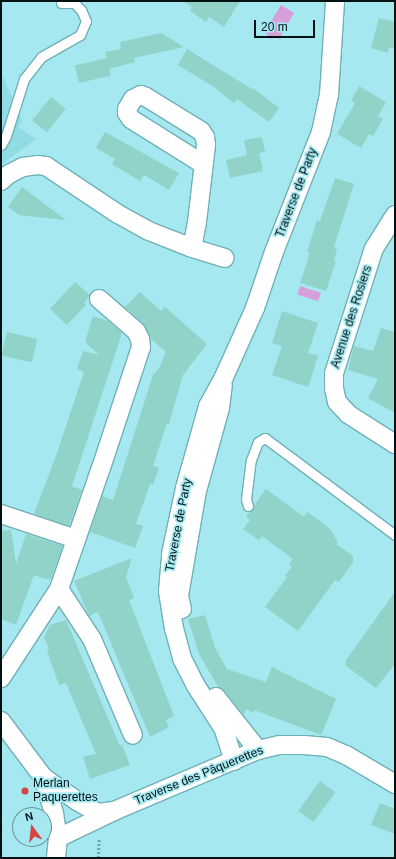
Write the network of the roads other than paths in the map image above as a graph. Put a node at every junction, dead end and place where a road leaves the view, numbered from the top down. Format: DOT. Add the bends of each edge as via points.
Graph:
graph roads {
  1 [pos="335,1"];
  2 [pos="61,3"];
  3 [pos="1,145"];
  4 [pos="203,164"];
  5 [pos="1,181"];
  6 [pos="395,216"];
  7 [pos="192,248"];
  8 [pos="225,258"];
  9 [pos="99,299"];
  10 [pos="224,377"];
  11 [pos="395,444"];
  12 [pos="248,506"];
  13 [pos="1,514"];
  14 [pos="395,536"];
  15 [pos="76,539"];
  16 [pos="59,588"];
  17 [pos="1,678"];
  18 [pos="1,722"];
  19 [pos="133,735"];
  20 [pos="258,750"];
  21 [pos="234,761"];
  22 [pos="43,777"];
  23 [pos="395,784"];
  24 [pos="114,811"];
  25 [pos="58,838"];
  26 [pos="56,858"];
  1 -- 10 [label="street, Traverse de Party" via="330,95 321,132 254,308"];
  2 -- 3 [label="lane" via="74,3 86,21 80,35 40,57 24,79"];
  4 -- 7 [label="street"];
  5 -- 7 [label="street" via="23,167 46,166 135,224"];
  6 -- 11 [label="street, Avenue des Rosiers" via="374,248 334,373 334,388 338,402 348,414"];
  7 -- 8 [label="street"];
  9 -- 15 [label="street" via="136,331 141,347"];
  10 -- 20 [label="street, Traverse de Party" via="220,408 197,490 179,596 192,654 222,705"];
  10 -- 21 [label="street, Traverse de Party" via="208,406 185,488 171,554 168,591 174,630 182,658 196,686 223,728"];
  12 -- 14 [label="lane" via="246,499 251,460 258,442 265,438"];
  13 -- 15 [label="street"];
  15 -- 16 [label="street"];
  16 -- 17 [label="street"];
  16 -- 19 [label="street" via="92,639"];
  18 -- 22 [label="street"];
  20 -- 21 [label="street, Traverse des Pâquerettes"];
  20 -- 23 [label="street, Traverse des Pâquerettes" via="280,745 328,747"];
  21 -- 24 [label="street, Traverse des Pâquerettes"];
  22 -- 24 [label="street" via="98,813"];
  22 -- 25 [label="street"];
  24 -- 25 [label="street, Traverse des Pâquerettes"];
  25 -- 26 [label="street"];
}
